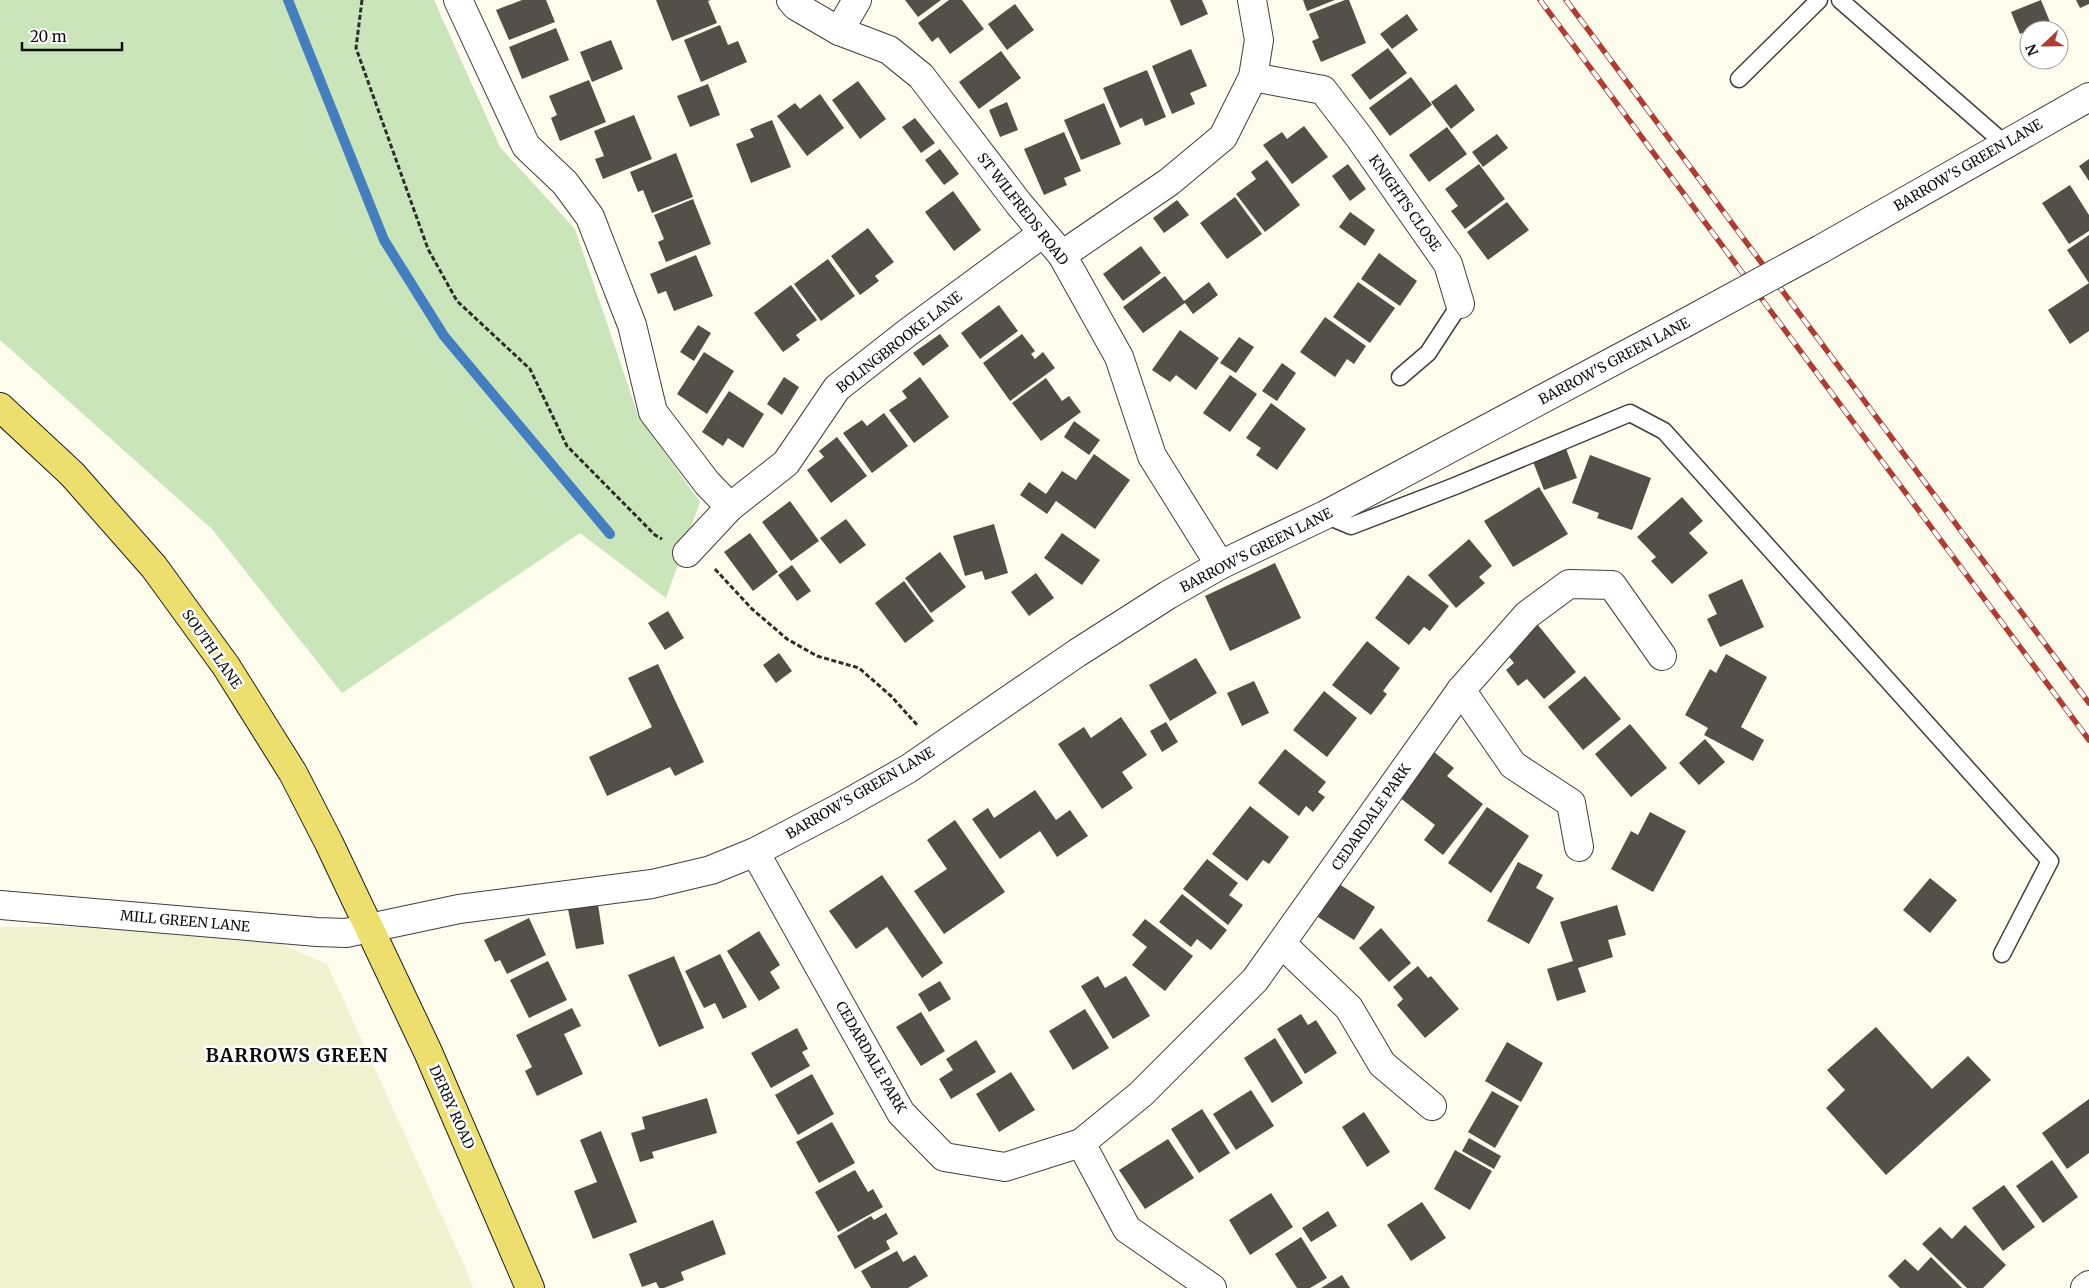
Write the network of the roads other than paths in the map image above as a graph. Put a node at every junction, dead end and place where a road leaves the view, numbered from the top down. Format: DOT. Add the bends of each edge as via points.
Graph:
graph roads {
  1 [pos="458,0"];
  2 [pos="791,0"];
  3 [pos="857,0"];
  4 [pos="1252,0"];
  5 [pos="1819,0"];
  6 [pos="1840,0"];
  7 [pos="839,31"];
  8 [pos="1253,78"];
  9 [pos="1738,79"];
  10 [pos="2089,97"];
  11 [pos="2005,144"];
  12 [pos="1043,232"];
  13 [pos="1062,255"];
  14 [pos="1460,304"];
  15 [pos="1400,377"];
  16 [pos="0,407"];
  17 [pos="730,507"];
  18 [pos="1325,515"];
  19 [pos="687,552"];
  20 [pos="1220,565"];
  21 [pos="1662,656"];
  22 [pos="1461,690"];
  23 [pos="1580,847"];
  24 [pos="754,852"];
  25 [pos="0,905"];
  26 [pos="371,928"];
  27 [pos="1282,944"];
  28 [pos="2002,954"];
  29 [pos="1432,1106"];
  30 [pos="1080,1143"];
  31 [pos="2089,1284"];
  32 [pos="530,1288"];
  33 [pos="1212,1288"];
  34 [pos="2085,1288"];
  1 -- 17 [label="street" via="526,146 565,182 590,217 632,325 653,412 707,483"];
  2 -- 7 [label="street, ST WILFREDS ROAD"];
  3 -- 7 [label="street"];
  4 -- 8 [label="street" via="1259,40"];
  5 -- 9 [label="lane"];
  6 -- 11 [label="lane"];
  7 -- 12 [label="street, ST WILFREDS ROAD" via="889,50 920,76"];
  8 -- 13 [label="street" via="1223,137 1168,182"];
  8 -- 14 [label="street, KNIGHTS CLOSE" via="1322,90 1448,264"];
  10 -- 11 [label="street, BARROW'S GREEN LANE"];
  11 -- 18 [label="street, BARROW'S GREEN LANE, bridge" via="1821,250"];
  12 -- 13 [label="street, ST WILFREDS ROAD"];
  12 -- 17 [label="street, BOLINGBROOKE LANE" via="837,388 786,463"];
  13 -- 20 [label="street, ST WILFREDS ROAD" via="1119,357 1152,456"];
  14 -- 15 [label="lane, KNIGHTS CLOSE" via="1428,353"];
  16 -- 26 [label="main road, SOUTH LANE" via="72,474 148,560 226,666 293,773"];
  17 -- 19 [label="street, BOLINGBROOKE LANE"];
  18 -- 20 [label="street, BARROW'S GREEN LANE"];
  18 -- 28 [label="lane" via="1351,526 1630,413 1664,431 2050,861"];
  20 -- 24 [label="street, BARROW'S GREEN LANE" via="1085,647 939,748 841,807"];
  21 -- 22 [label="street, CEDARDALE PARK" via="1612,585 1569,584 1527,615"];
  22 -- 23 [label="street" via="1513,765 1572,804"];
  22 -- 27 [label="street, CEDARDALE PARK"];
  24 -- 26 [label="street, BARROW'S GREEN LANE" via="710,870 652,884 460,909"];
  24 -- 30 [label="street, CEDARDALE PARK" via="901,1113 944,1157 1005,1168"];
  25 -- 26 [label="street, MILL GREEN LANE" via="317,932 346,933"];
  26 -- 32 [label="main road, DERBY ROAD"];
  27 -- 29 [label="street" via="1349,1008 1382,1064"];
  27 -- 30 [label="street, CEDARDALE PARK" via="1255,980 1141,1094"];
  30 -- 33 [label="street" via="1127,1229"];
  31 -- 34 [label="street"];
}
